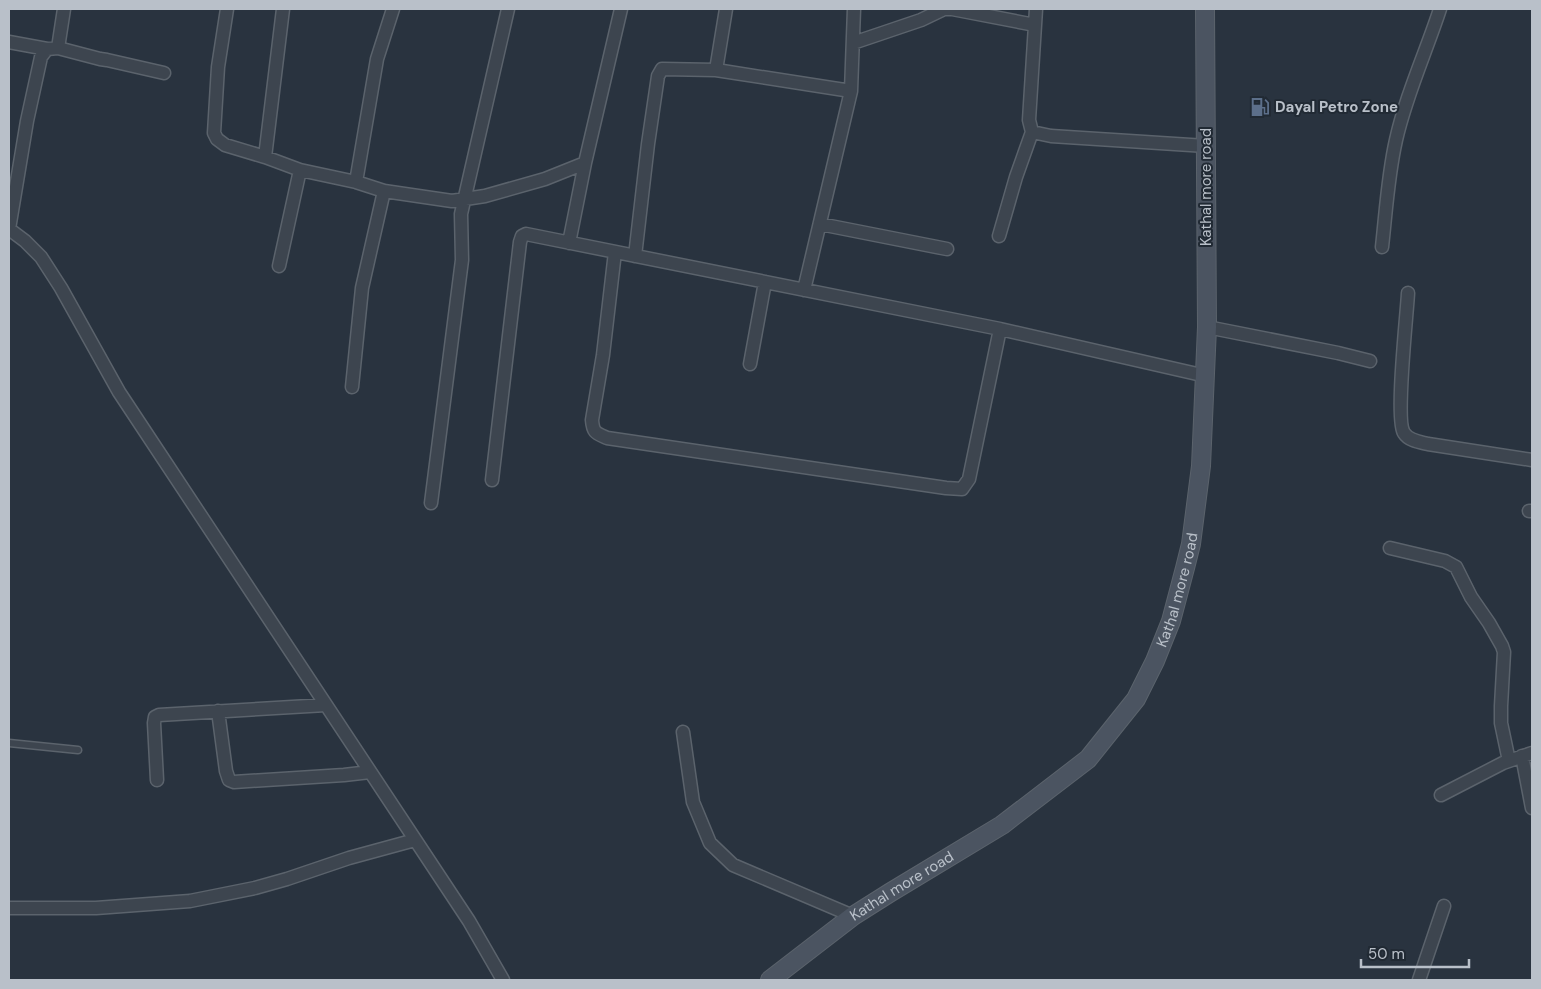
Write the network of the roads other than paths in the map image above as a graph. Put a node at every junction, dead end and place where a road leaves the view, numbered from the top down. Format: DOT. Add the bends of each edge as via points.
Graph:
graph roads {
  1 [pos="64,9"];
  2 [pos="227,9"];
  3 [pos="283,9"];
  4 [pos="393,9"];
  5 [pos="508,9"];
  6 [pos="622,9"];
  7 [pos="726,9"];
  8 [pos="854,9"];
  9 [pos="1036,9"];
  10 [pos="1205,9"];
  11 [pos="1440,9"];
  12 [pos="1035,25"];
  13 [pos="9,42"];
  14 [pos="853,43"];
  15 [pos="52,49"];
  16 [pos="716,70"];
  17 [pos="164,73"];
  18 [pos="851,91"];
  19 [pos="1032,132"];
  20 [pos="1206,146"];
  21 [pos="265,157"];
  22 [pos="585,163"];
  23 [pos="300,170"];
  24 [pos="356,182"];
  25 [pos="384,191"];
  26 [pos="464,199"];
  27 [pos="820,224"];
  28 [pos="9,229"];
  29 [pos="999,236"];
  30 [pos="569,243"];
  31 [pos="1382,247"];
  32 [pos="947,248"];
  33 [pos="615,252"];
  34 [pos="635,256"];
  35 [pos="279,266"];
  36 [pos="765,282"];
  37 [pos="804,290"];
  38 [pos="1408,293"];
  39 [pos="1207,327"];
  40 [pos="1000,329"];
  41 [pos="1370,361"];
  42 [pos="750,364"];
  43 [pos="1206,376"];
  44 [pos="352,387"];
  45 [pos="1532,460"];
  46 [pos="492,480"];
  47 [pos="431,503"];
  48 [pos="1390,548"];
  49 [pos="326,705"];
  50 [pos="218,711"];
  51 [pos="684,732"];
  52 [pos="9,743"];
  53 [pos="78,750"];
  54 [pos="1527,755"];
  55 [pos="1510,761"];
  56 [pos="370,772"];
  57 [pos="157,780"];
  58 [pos="1441,795"];
  59 [pos="1532,808"];
  60 [pos="415,840"];
  61 [pos="1444,906"];
  62 [pos="9,908"];
  63 [pos="853,916"];
  64 [pos="503,980"];
  65 [pos="770,980"];
  66 [pos="1419,980"];
  1 -- 15 [label="street"];
  2 -- 21 [label="street" via="218,67 214,133 225,145"];
  3 -- 21 [label="street"];
  4 -- 24 [label="street" via="377,59"];
  5 -- 26 [label="street"];
  6 -- 22 [label="street"];
  7 -- 16 [label="street"];
  8 -- 14 [label="street"];
  9 -- 12 [label="street"];
  10 -- 20 [label="main road, Kathal more road"];
  11 -- 31 [label="street" via="1396,140"];
  12 -- 14 [label="street" via="952,9"];
  12 -- 19 [label="street" via="1029,120"];
  13 -- 15 [label="street"];
  14 -- 18 [label="street"];
  15 -- 17 [label="street"];
  15 -- 28 [label="street" via="40,57"];
  16 -- 18 [label="street"];
  16 -- 34 [label="street" via="662,69 658,76"];
  18 -- 27 [label="street"];
  19 -- 20 [label="street"];
  19 -- 29 [label="street"];
  20 -- 39 [label="main road, Kathal more road"];
  21 -- 23 [label="street"];
  22 -- 26 [label="street" via="545,179"];
  22 -- 30 [label="street"];
  23 -- 24 [label="street"];
  23 -- 35 [label="street"];
  24 -- 25 [label="street"];
  25 -- 26 [label="street" via="452,201"];
  25 -- 44 [label="street" via="362,288"];
  26 -- 47 [label="street" via="462,260"];
  27 -- 32 [label="street"];
  27 -- 37 [label="street"];
  28 -- 49 [label="street" via="40,257 61,288 119,392"];
  30 -- 33 [label="street"];
  30 -- 46 [label="street" via="526,234 520,242"];
  33 -- 34 [label="street"];
  33 -- 40 [label="street" via="592,420 596,433 607,438 962,488 969,479"];
  34 -- 36 [label="street"];
  36 -- 37 [label="street"];
  36 -- 42 [label="street"];
  37 -- 40 [label="street"];
  38 -- 45 [label="street" via="1402,366 1401,423 1404,433 1413,440 1428,444"];
  39 -- 41 [label="street"];
  39 -- 43 [label="main road, Kathal more road"];
  40 -- 43 [label="street"];
  43 -- 63 [label="main road, Kathal more road" via="1201,466 1191,544 1171,622 1136,699 1088,759 1010,819"];
  48 -- 55 [label="street" via="1445,561 1456,567 1471,598 1502,646 1502,724"];
  49 -- 50 [label="street"];
  49 -- 56 [label="street"];
  50 -- 56 [label="street" via="229,780"];
  50 -- 57 [label="street" via="155,717"];
  51 -- 63 [label="street" via="693,802 710,843 733,865"];
  52 -- 53 [label="lane"];
  54 -- 55 [label="street"];
  54 -- 59 [label="street"];
  55 -- 58 [label="street"];
  56 -- 60 [label="street"];
  60 -- 62 [label="street" via="255,888 190,901 96,908"];
  60 -- 64 [label="street"];
  61 -- 66 [label="street"];
  63 -- 65 [label="main road, Kathal more road"];
}
